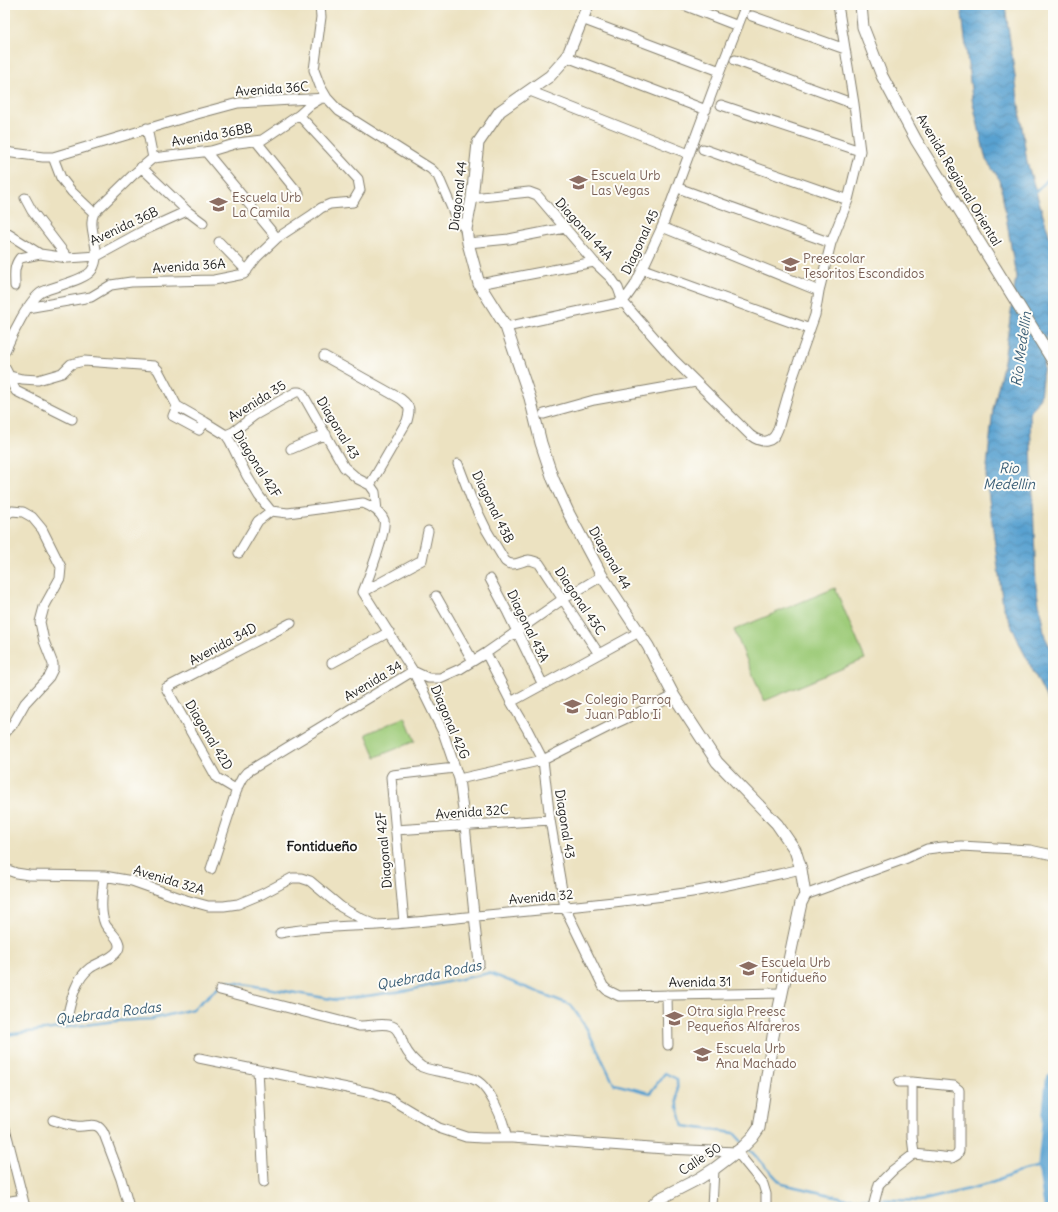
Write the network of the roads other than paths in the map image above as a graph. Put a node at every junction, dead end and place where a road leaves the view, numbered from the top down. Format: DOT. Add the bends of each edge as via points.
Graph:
graph roads {
  1 [pos="320,5"];
  2 [pos="588,5"];
  3 [pos="684,5"];
  4 [pos="746,5"];
  5 [pos="838,5"];
  6 [pos="861,5"];
  7 [pos="752,16"];
  8 [pos="582,19"];
  9 [pos="738,26"];
  10 [pos="845,49"];
  11 [pos="567,57"];
  12 [pos="735,60"];
  13 [pos="720,71"];
  14 [pos="530,91"];
  15 [pos="324,99"];
  16 [pos="854,104"];
  17 [pos="720,105"];
  18 [pos="706,110"];
  19 [pos="299,115"];
  20 [pos="147,128"];
  21 [pos="256,141"];
  22 [pos="703,149"];
  23 [pos="860,151"];
  24 [pos="5,152"];
  25 [pos="206,152"];
  26 [pos="689,154"];
  27 [pos="53,157"];
  28 [pos="153,158"];
  29 [pos="141,167"];
  30 [pos="678,188"];
  31 [pos="299,194"];
  32 [pos="25,198"];
  33 [pos="472,198"];
  34 [pos="848,200"];
  35 [pos="187,212"];
  36 [pos="94,213"];
  37 [pos="203,222"];
  38 [pos="662,227"];
  39 [pos="565,228"];
  40 [pos="466,229"];
  41 [pos="5,232"];
  42 [pos="277,238"];
  43 [pos="219,242"];
  44 [pos="468,243"];
  45 [pos="831,243"];
  46 [pos="40,254"];
  47 [pos="97,256"];
  48 [pos="68,258"];
  49 [pos="594,262"];
  50 [pos="643,269"];
  51 [pos="247,271"];
  52 [pos="479,284"];
  53 [pos="16,286"];
  54 [pos="819,291"];
  55 [pos="622,302"];
  56 [pos="27,308"];
  57 [pos="506,327"];
  58 [pos="810,329"];
  59 [pos="5,352"];
  60 [pos="324,356"];
  61 [pos="1053,361"];
  62 [pos="5,368"];
  63 [pos="10,376"];
  64 [pos="696,382"];
  65 [pos="302,394"];
  66 [pos="544,414"];
  67 [pos="72,419"];
  68 [pos="326,434"];
  69 [pos="226,435"];
  70 [pos="291,449"];
  71 [pos="458,464"];
  72 [pos="370,485"];
  73 [pos="271,511"];
  74 [pos="377,511"];
  75 [pos="5,515"];
  76 [pos="428,531"];
  77 [pos="239,552"];
  78 [pos="538,564"];
  79 [pos="602,576"];
  80 [pos="490,579"];
  81 [pos="363,592"];
  82 [pos="436,596"];
  83 [pos="563,599"];
  84 [pos="292,623"];
  85 [pos="517,631"];
  86 [pos="389,632"];
  87 [pos="638,632"];
  88 [pos="486,653"];
  89 [pos="599,654"];
  90 [pos="473,661"];
  91 [pos="332,663"];
  92 [pos="414,671"];
  93 [pos="543,685"];
  94 [pos="166,688"];
  95 [pos="674,696"];
  96 [pos="511,702"];
  97 [pos="5,733"];
  98 [pos="543,760"];
  99 [pos="455,768"];
  100 [pos="459,779"];
  101 [pos="236,790"];
  102 [pos="550,820"];
  103 [pos="465,825"];
  104 [pos="395,830"];
  105 [pos="1053,855"];
  106 [pos="5,869"];
  107 [pos="211,869"];
  108 [pos="801,869"];
  109 [pos="104,876"];
  110 [pos="805,895"];
  111 [pos="565,908"];
  112 [pos="474,916"];
  113 [pos="404,923"];
  114 [pos="377,926"];
  115 [pos="280,933"];
  116 [pos="479,964"];
  117 [pos="220,990"];
  118 [pos="782,993"];
  119 [pos="666,995"];
  120 [pos="618,996"];
  121 [pos="67,1018"];
  122 [pos="668,1045"];
  123 [pos="199,1058"];
  124 [pos="258,1070"];
  125 [pos="899,1082"];
  126 [pos="912,1082"];
  127 [pos="53,1120"];
  128 [pos="5,1128"];
  129 [pos="759,1128"];
  130 [pos="506,1138"];
  131 [pos="740,1149"];
  132 [pos="914,1154"];
  133 [pos="714,1168"];
  134 [pos="264,1182"];
  135 [pos="5,1202"];
  136 [pos="24,1203"];
  137 [pos="656,1204"];
  138 [pos="873,1206"];
  139 [pos="130,1207"];
  140 [pos="712,1207"];
  141 [pos="766,1207"];
  1 -- 15 [label="street" via="321,16 314,70"];
  2 -- 8 [label="main road, Diagonal 44"];
  3 -- 9 [label="street"];
  4 -- 9 [label="street, Diagonal 45"];
  5 -- 10 [label="street"];
  6 -- 61 [label="main road, Avenida Regional Oriental" via="863,27 882,76 916,140"];
  7 -- 10 [label="street"];
  8 -- 11 [label="main road, Diagonal 44"];
  8 -- 13 [label="street"];
  9 -- 13 [label="street, Diagonal 45"];
  10 -- 16 [label="street"];
  11 -- 14 [label="main road, Diagonal 44" via="550,76"];
  11 -- 18 [label="street"];
  12 -- 16 [label="street"];
  13 -- 18 [label="street, Diagonal 45"];
  14 -- 26 [label="street"];
  14 -- 33 [label="main road, Diagonal 44" via="500,111 478,143"];
  15 -- 19 [label="street, Avenida 36BB"];
  15 -- 20 [label="street, Avenida 36C" via="238,103"];
  15 -- 40 [label="street, Avenida 36C" via="431,169 438,176 457,220"];
  16 -- 23 [label="street"];
  17 -- 23 [label="street"];
  18 -- 26 [label="street, Diagonal 45"];
  19 -- 21 [label="street, Avenida 36BB" via="262,140"];
  19 -- 42 [label="street" via="358,179 360,190 353,202 330,204 321,208"];
  20 -- 27 [label="street, Avenida 36C"];
  20 -- 28 [label="street"];
  21 -- 25 [label="street, Avenida 36BB"];
  21 -- 31 [label="street"];
  22 -- 34 [label="street"];
  23 -- 34 [label="street"];
  24 -- 27 [label="street, Avenida 36C"];
  25 -- 28 [label="street, Avenida 36BB"];
  25 -- 42 [label="street"];
  26 -- 30 [label="street, Diagonal 45"];
  27 -- 36 [label="street" via="61,178"];
  28 -- 29 [label="street"];
  29 -- 35 [label="street"];
  29 -- 36 [label="street"];
  30 -- 38 [label="street, Diagonal 45"];
  30 -- 45 [label="street"];
  32 -- 48 [label="street"];
  33 -- 39 [label="street, Diagonal 44A" via="529,192 537,195"];
  33 -- 40 [label="main road, Diagonal 44"];
  34 -- 45 [label="street"];
  35 -- 37 [label="street"];
  35 -- 47 [label="street, Avenida 36B" via="143,231"];
  36 -- 47 [label="street" via="92,219"];
  38 -- 50 [label="street, Diagonal 45"];
  38 -- 54 [label="street"];
  39 -- 44 [label="street" via="509,239"];
  39 -- 49 [label="street, Diagonal 44A"];
  40 -- 44 [label="main road, Diagonal 44"];
  41 -- 46 [label="street, Avenida 36B"];
  42 -- 51 [label="street"];
  43 -- 51 [label="street"];
  44 -- 52 [label="main road, Diagonal 44"];
  45 -- 54 [label="street"];
  46 -- 48 [label="street, Avenida 36B"];
  46 -- 53 [label="street" via="20,258 16,263"];
  47 -- 48 [label="street, Avenida 36B"];
  47 -- 56 [label="street" via="87,276 41,293"];
  49 -- 52 [label="street"];
  49 -- 55 [label="street, Diagonal 44A" via="615,282"];
  50 -- 55 [label="street, Diagonal 45"];
  50 -- 58 [label="street"];
  51 -- 56 [label="street, Avenida 36A" via="244,274 214,280 131,282 111,285 91,297"];
  52 -- 57 [label="main road, Diagonal 44"];
  54 -- 58 [label="street"];
  55 -- 57 [label="street"];
  55 -- 64 [label="street"];
  56 -- 59 [label="street"];
  57 -- 79 [label="main road, Diagonal 44" via="528,391 553,479"];
  58 -- 64 [label="street" via="775,436 770,440 763,442 750,435"];
  60 -- 72 [label="street" via="408,404 410,411 407,421"];
  62 -- 63 [label="street"];
  63 -- 67 [label="street" via="16,391"];
  63 -- 69 [label="street, Diagonal 42F" via="38,380 62,373 71,364 84,361 154,366 177,406"];
  64 -- 66 [label="street" via="594,400"];
  65 -- 68 [label="street, Diagonal 43"];
  65 -- 69 [label="street, Avenida 35" via="296,392 255,414"];
  68 -- 70 [label="street"];
  68 -- 72 [label="street, Diagonal 43" via="344,467"];
  69 -- 73 [label="street, Diagonal 42F" via="259,496"];
  71 -- 78 [label="street, Diagonal 43B" via="471,498 505,561 514,565 528,560"];
  72 -- 74 [label="street" via="375,492"];
  73 -- 74 [label="street" via="288,513 363,503 371,505"];
  73 -- 77 [label="street" via="258,521"];
  74 -- 81 [label="street" via="384,520 384,532"];
  75 -- 97 [label="street" via="12,511 24,512 32,517 42,528 61,567 60,578 44,607 40,622 53,669"];
  76 -- 81 [label="street" via="422,560"];
  78 -- 83 [label="street, Diagonal 43C"];
  79 -- 83 [label="street, Avenida 34"];
  79 -- 87 [label="main road, Diagonal 44"];
  80 -- 85 [label="street, Diagonal 43A"];
  81 -- 86 [label="street, Diagonal 42G"];
  82 -- 90 [label="street"];
  83 -- 85 [label="street, Avenida 34"];
  83 -- 89 [label="street, Diagonal 43C"];
  84 -- 94 [label="street, Avenida 34D"];
  85 -- 88 [label="street, Avenida 34"];
  85 -- 93 [label="street, Diagonal 43A"];
  86 -- 91 [label="street"];
  86 -- 92 [label="street, Diagonal 42G"];
  87 -- 89 [label="street"];
  87 -- 95 [label="main road, Diagonal 44"];
  88 -- 90 [label="street, Avenida 34"];
  88 -- 96 [label="street, Diagonal 43"];
  89 -- 93 [label="street"];
  90 -- 92 [label="street, Avenida 34" via="440,678 428,678"];
  92 -- 99 [label="street, Diagonal 42G" via="443,732"];
  92 -- 101 [label="street, Avenida 34" via="247,772"];
  93 -- 96 [label="street"];
  94 -- 101 [label="street, Diagonal 42D" via="217,778"];
  95 -- 98 [label="street"];
  95 -- 108 [label="main road, Diagonal 44" via="717,762 777,824 795,850"];
  96 -- 98 [label="street, Diagonal 43"];
  98 -- 100 [label="street"];
  98 -- 102 [label="street, Diagonal 43"];
  99 -- 100 [label="street, Diagonal 42G"];
  99 -- 104 [label="street, Diagonal 42F" via="392,775 390,778"];
  100 -- 103 [label="street, Diagonal 42G"];
  101 -- 107 [label="street, Avenida 34"];
  102 -- 103 [label="street, Avenida 32C"];
  102 -- 111 [label="street, Diagonal 43"];
  103 -- 104 [label="street, Avenida 32C"];
  103 -- 112 [label="street, Diagonal 42G"];
  104 -- 113 [label="street, Diagonal 42F"];
  105 -- 110 [label="street" via="1030,850 961,846 927,849"];
  106 -- 109 [label="street, Avenida 32A" via="29,875"];
  108 -- 110 [label="main road, Diagonal 44"];
  108 -- 111 [label="street, Avenida 32" via="693,892"];
  109 -- 114 [label="street, Avenida 32A" via="132,881 208,906 238,904 292,878 301,878 310,881 341,908"];
  109 -- 121 [label="street" via="102,916 106,926 117,939 118,950 89,969 78,982"];
  110 -- 118 [label="main road, Diagonal 44" via="801,903"];
  111 -- 112 [label="street, Avenida 32"];
  111 -- 120 [label="street, Diagonal 43" via="600,981 607,990"];
  112 -- 113 [label="street, Avenida 32"];
  112 -- 116 [label="street, Diagonal 42G"];
  113 -- 114 [label="street, Avenida 32"];
  114 -- 115 [label="street, Avenida 32" via="332,926"];
  117 -- 130 [label="street" via="359,1026 392,1026 397,1029 417,1064 474,1079 486,1089 504,1123"];
  118 -- 119 [label="street, Avenida 31"];
  118 -- 129 [label="main road, Diagonal 44"];
  119 -- 120 [label="street, Avenida 31"];
  119 -- 122 [label="street"];
  123 -- 124 [label="street"];
  124 -- 130 [label="street" via="378,1095 390,1099 439,1128 466,1137"];
  124 -- 134 [label="street"];
  125 -- 126 [label="street"];
  126 -- 132 [label="street"];
  126 -- 132 [label="street" via="954,1086 960,1090 957,1155 952,1158"];
  127 -- 139 [label="street" via="76,1126 95,1125 101,1128"];
  128 -- 136 [label="street"];
  129 -- 131 [label="main road, Calle 50"];
  130 -- 131 [label="street" via="665,1149"];
  131 -- 133 [label="main road, Calle 50"];
  131 -- 141 [label="street" via="763,1184"];
  132 -- 138 [label="street" via="879,1184"];
  133 -- 137 [label="main road, Calle 50"];
  133 -- 140 [label="street"];
  135 -- 136 [label="street"];
}
